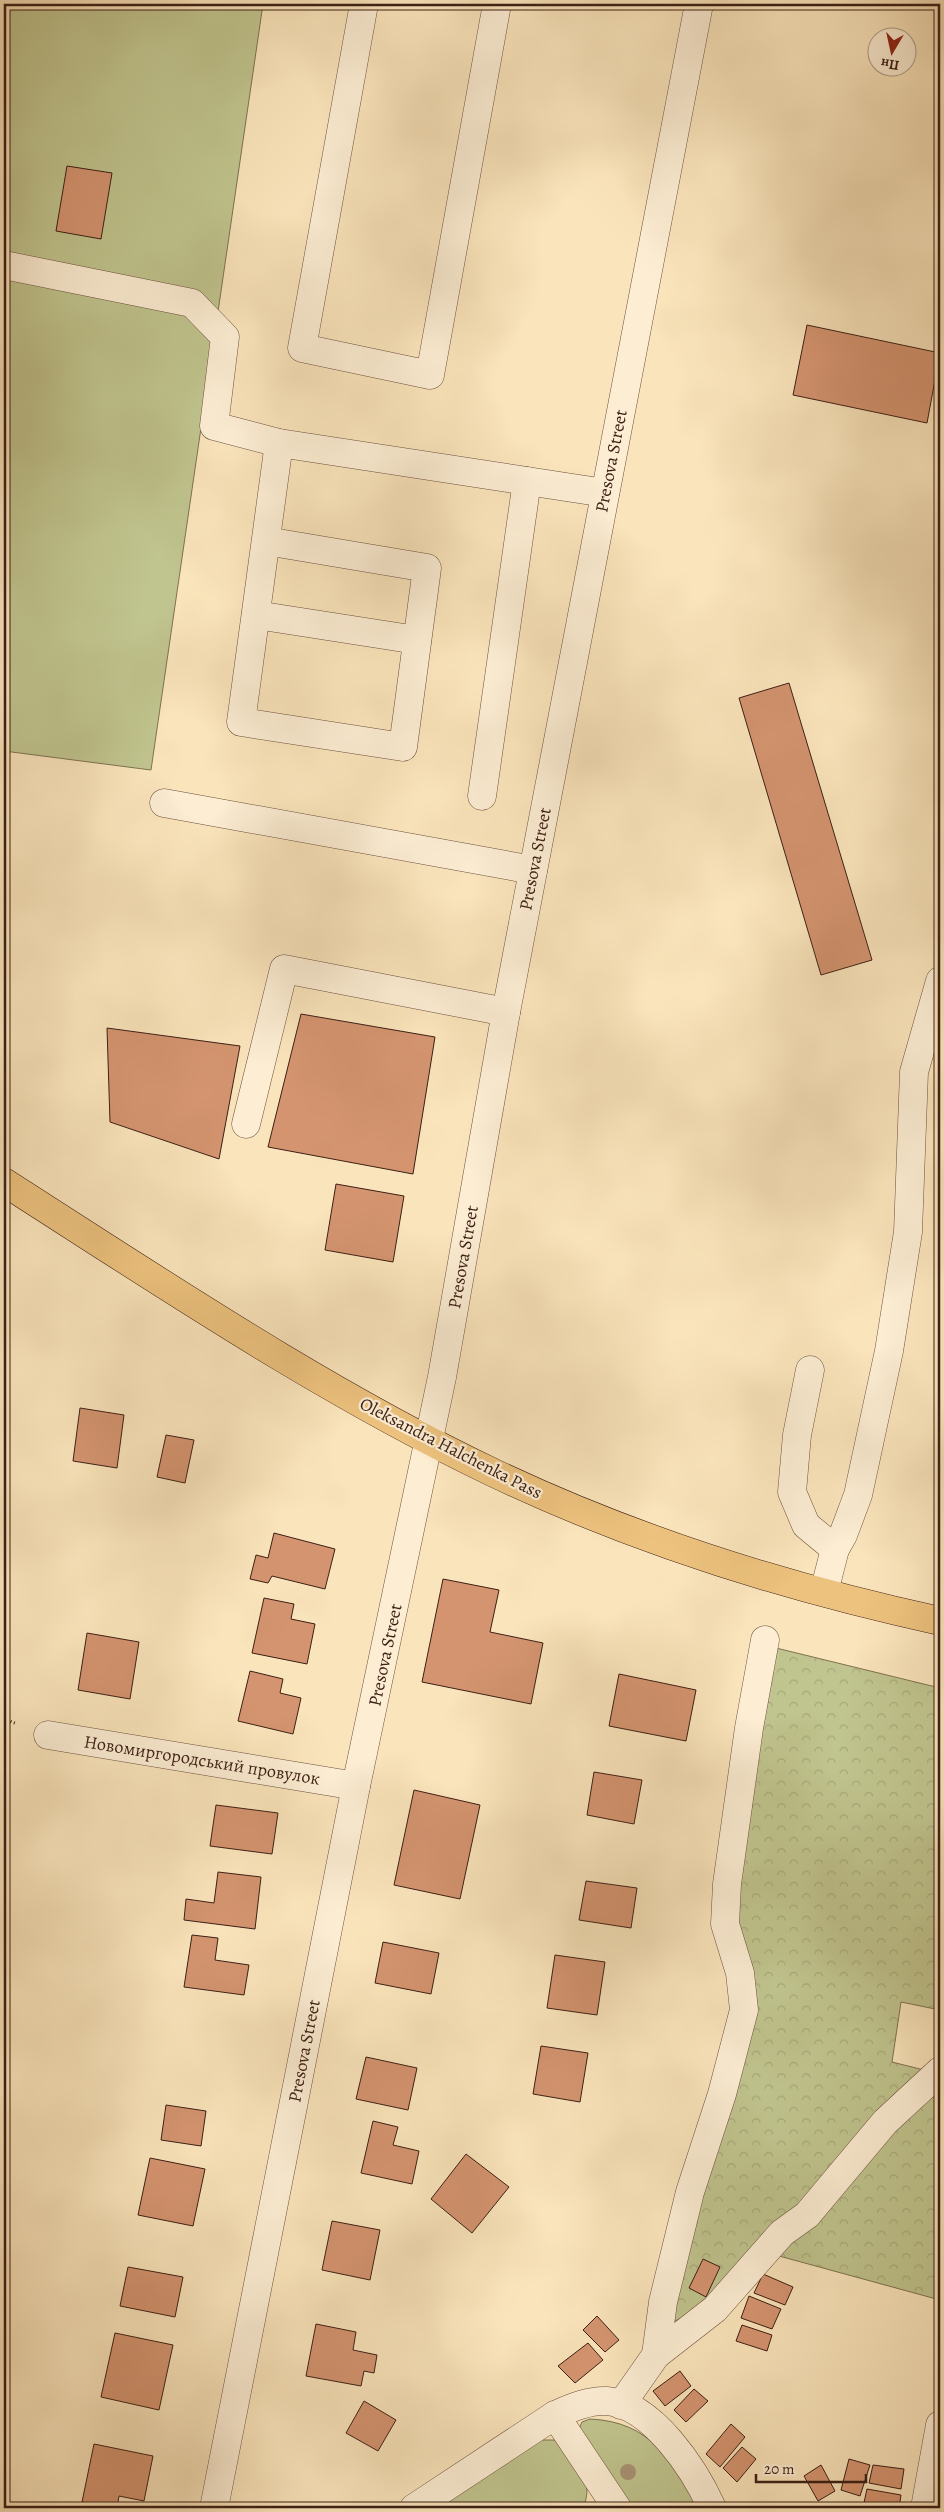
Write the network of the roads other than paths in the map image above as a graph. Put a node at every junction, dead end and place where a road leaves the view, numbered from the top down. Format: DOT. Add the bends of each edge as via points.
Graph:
graph roads {
  1 [pos="364,4"];
  2 [pos="497,4"];
  3 [pos="699,4"];
  4 [pos="4,265"];
  5 [pos="279,443"];
  6 [pos="527,481"];
  7 [pos="605,493"];
  8 [pos="266,541"];
  9 [pos="256,615"];
  10 [pos="417,640"];
  11 [pos="482,796"];
  12 [pos="164,803"];
  13 [pos="533,870"];
  14 [pos="940,981"];
  15 [pos="506,1012"];
  16 [pos="246,1124"];
  17 [pos="4,1182"];
  18 [pos="810,1370"];
  19 [pos="430,1440"];
  20 [pos="835,1549"];
  21 [pos="824,1592"];
  22 [pos="940,1622"];
  23 [pos="765,1640"];
  24 [pos="48,1735"];
  25 [pos="356,1786"];
  26 [pos="940,2071"];
  27 [pos="656,2355"];
  28 [pos="621,2405"];
  29 [pos="555,2414"];
  30 [pos="940,2425"];
  31 [pos="214,2508"];
  32 [pos="414,2508"];
  33 [pos="617,2508"];
  34 [pos="712,2508"];
  35 [pos="925,2508"];
  1 -- 2 [label="street" via="302,348 430,375"];
  3 -- 7 [label="street, Presova Street"];
  4 -- 5 [label="street" via="192,303 224,337 214,426"];
  5 -- 6 [label="street"];
  5 -- 8 [label="street"];
  6 -- 7 [label="street"];
  6 -- 11 [label="street"];
  7 -- 13 [label="street, Presova Street"];
  8 -- 9 [label="street"];
  8 -- 10 [label="street" via="427,568"];
  9 -- 10 [label="street"];
  9 -- 10 [label="street" via="241,722 403,747"];
  12 -- 13 [label="street"];
  13 -- 15 [label="street, Presova Street"];
  14 -- 20 [label="street" via="914,1072 908,1232 889,1351 858,1495"];
  15 -- 16 [label="street" via="284,969"];
  15 -- 19 [label="street, Presova Street"];
  17 -- 19 [label="main road, Oleksandra Halchenka Pass" via="342,1394"];
  18 -- 20 [label="street" via="797,1435 792,1492 806,1525"];
  19 -- 21 [label="main road, Oleksandra Halchenka Pass" via="543,1495 639,1533 713,1560"];
  19 -- 25 [label="street, Presova Street"];
  20 -- 21 [label="street"];
  21 -- 22 [label="main road, Oleksandra Halchenka Pass"];
  23 -- 27 [label="street" via="744,1763 725,1924 740,1974 744,2010 722,2094 690,2192 663,2302"];
  24 -- 25 [label="street, Новомиргородський провулок"];
  25 -- 31 [label="street, Presova Street"];
  26 -- 27 [label="street" via="885,2122 807,2214 782,2233 715,2309"];
  27 -- 28 [label="street"];
  28 -- 29 [label="street" via="593,2402"];
  28 -- 34 [label="street" via="651,2423 684,2459"];
  29 -- 32 [label="street"];
  29 -- 33 [label="street"];
  30 -- 35 [label="street"];
}
